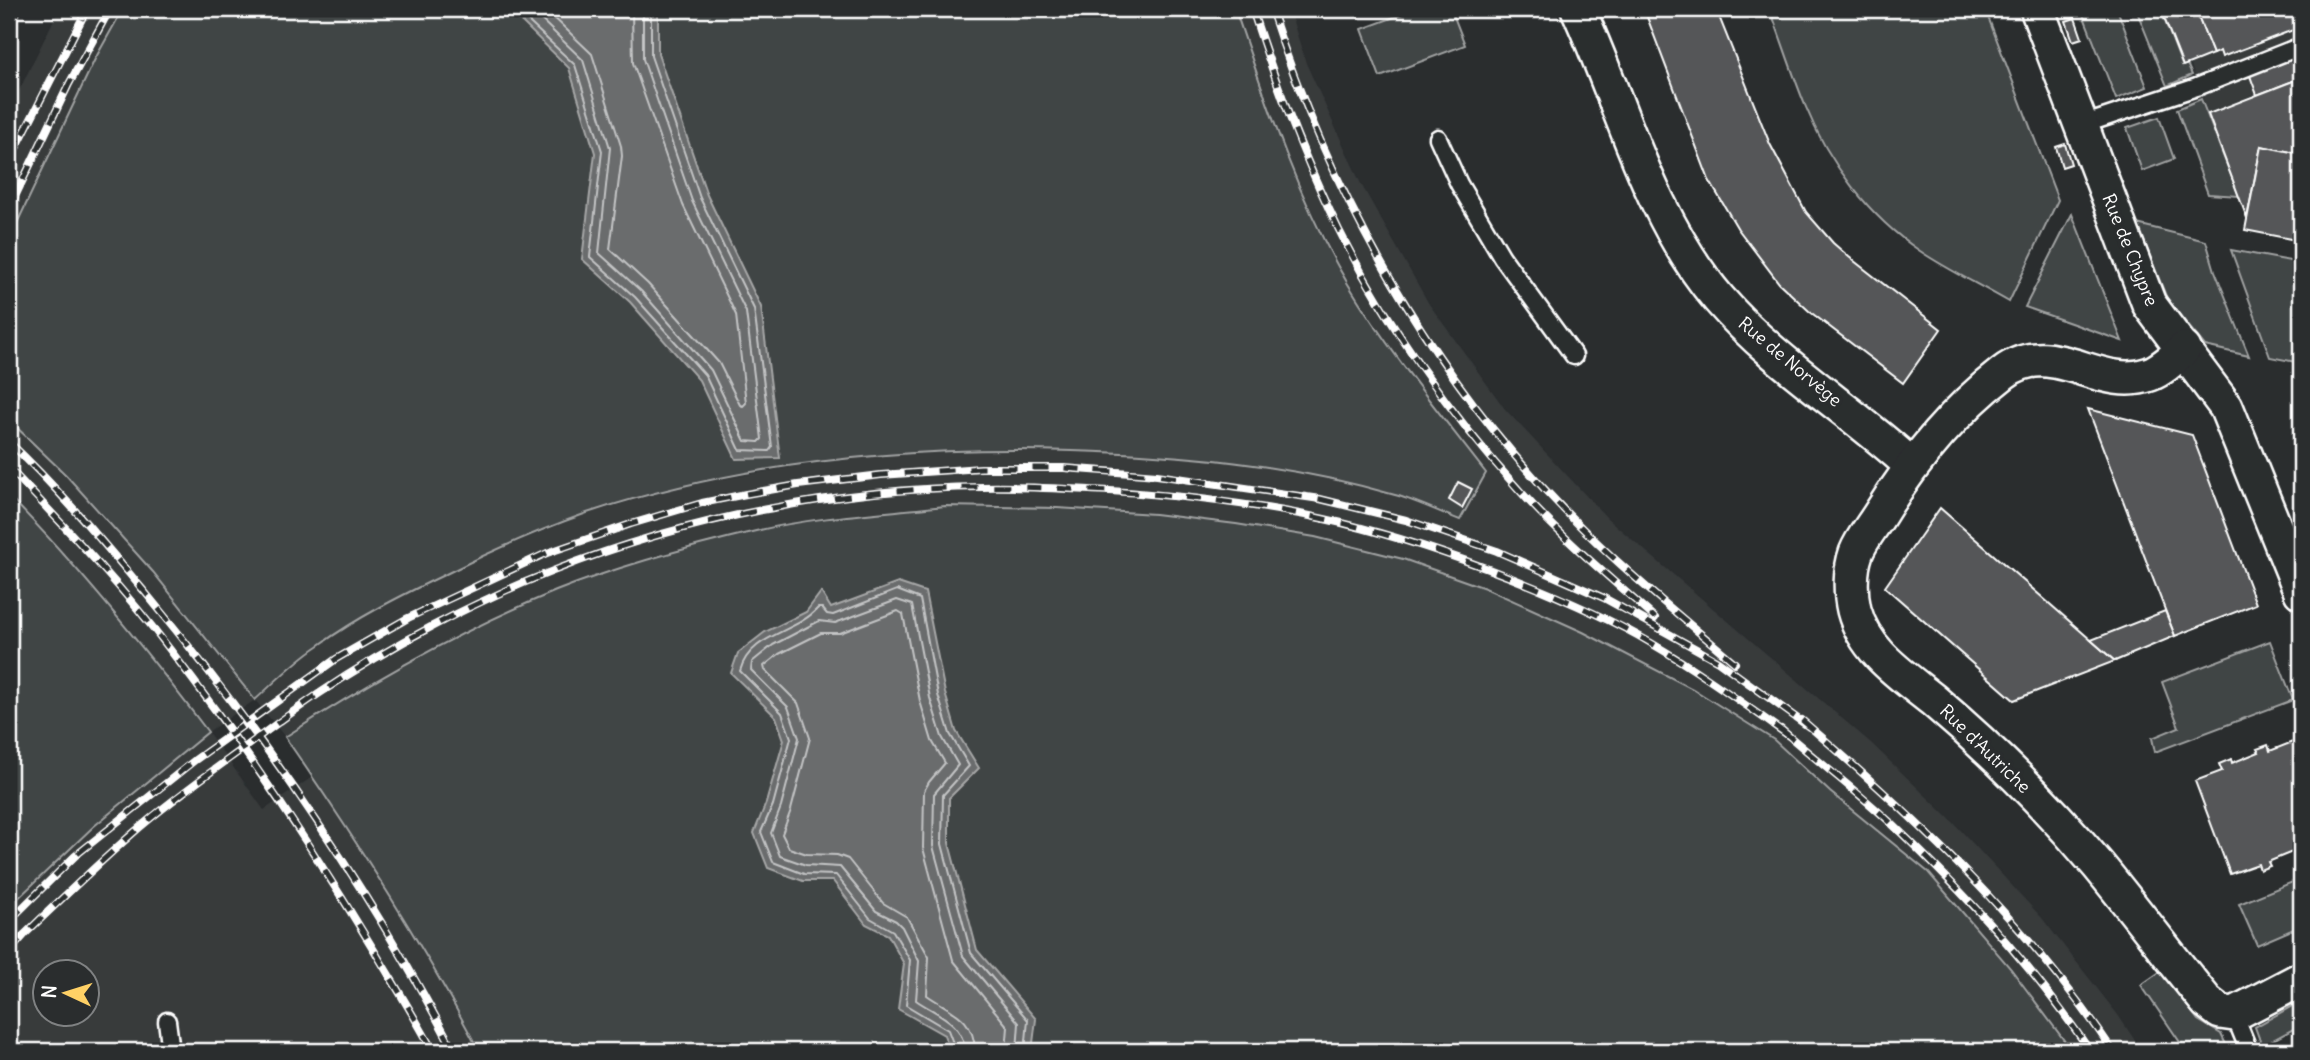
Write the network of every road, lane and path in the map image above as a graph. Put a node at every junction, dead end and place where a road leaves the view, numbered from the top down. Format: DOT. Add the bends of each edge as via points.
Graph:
graph roads {
  1 [pos="11,9"];
  2 [pos="1578,9"];
  3 [pos="2037,9"];
  4 [pos="9,14"];
  5 [pos="2301,46"];
  6 [pos="2081,125"];
  7 [pos="1438,138"];
  8 [pos="2184,349"];
  9 [pos="1574,356"];
  10 [pos="1911,466"];
  11 [pos="2301,592"];
  12 [pos="2301,979"];
  13 [pos="2227,1013"];
  14 [pos="167,1021"];
  15 [pos="171,1051"];
  16 [pos="2249,1051"];
  1 -- 4 [label="lane"];
  2 -- 10 [label="street, Rue de Norvège" via="1644,170 1689,260 1718,299 1758,340"];
  3 -- 6 [label="street, Rue de Chypre"];
  5 -- 6 [label="lane"];
  6 -- 8 [label="street, Rue de Chypre" via="2149,304"];
  7 -- 9 [label="lane" via="1502,257"];
  8 -- 10 [label="street" via="2142,376 2113,376 2044,358 2027,360 2002,374 1967,405"];
  8 -- 11 [label="street, Rue de Chypre" via="2236,428"];
  10 -- 13 [label="street, Rue d'Autriche" via="1857,552 1852,591 1863,632 1876,652 1969,730 2021,782 2097,864 2207,1002"];
  12 -- 13 [label="street"];
  13 -- 16 [label="lane"];
  14 -- 15 [label="lane"];
}
